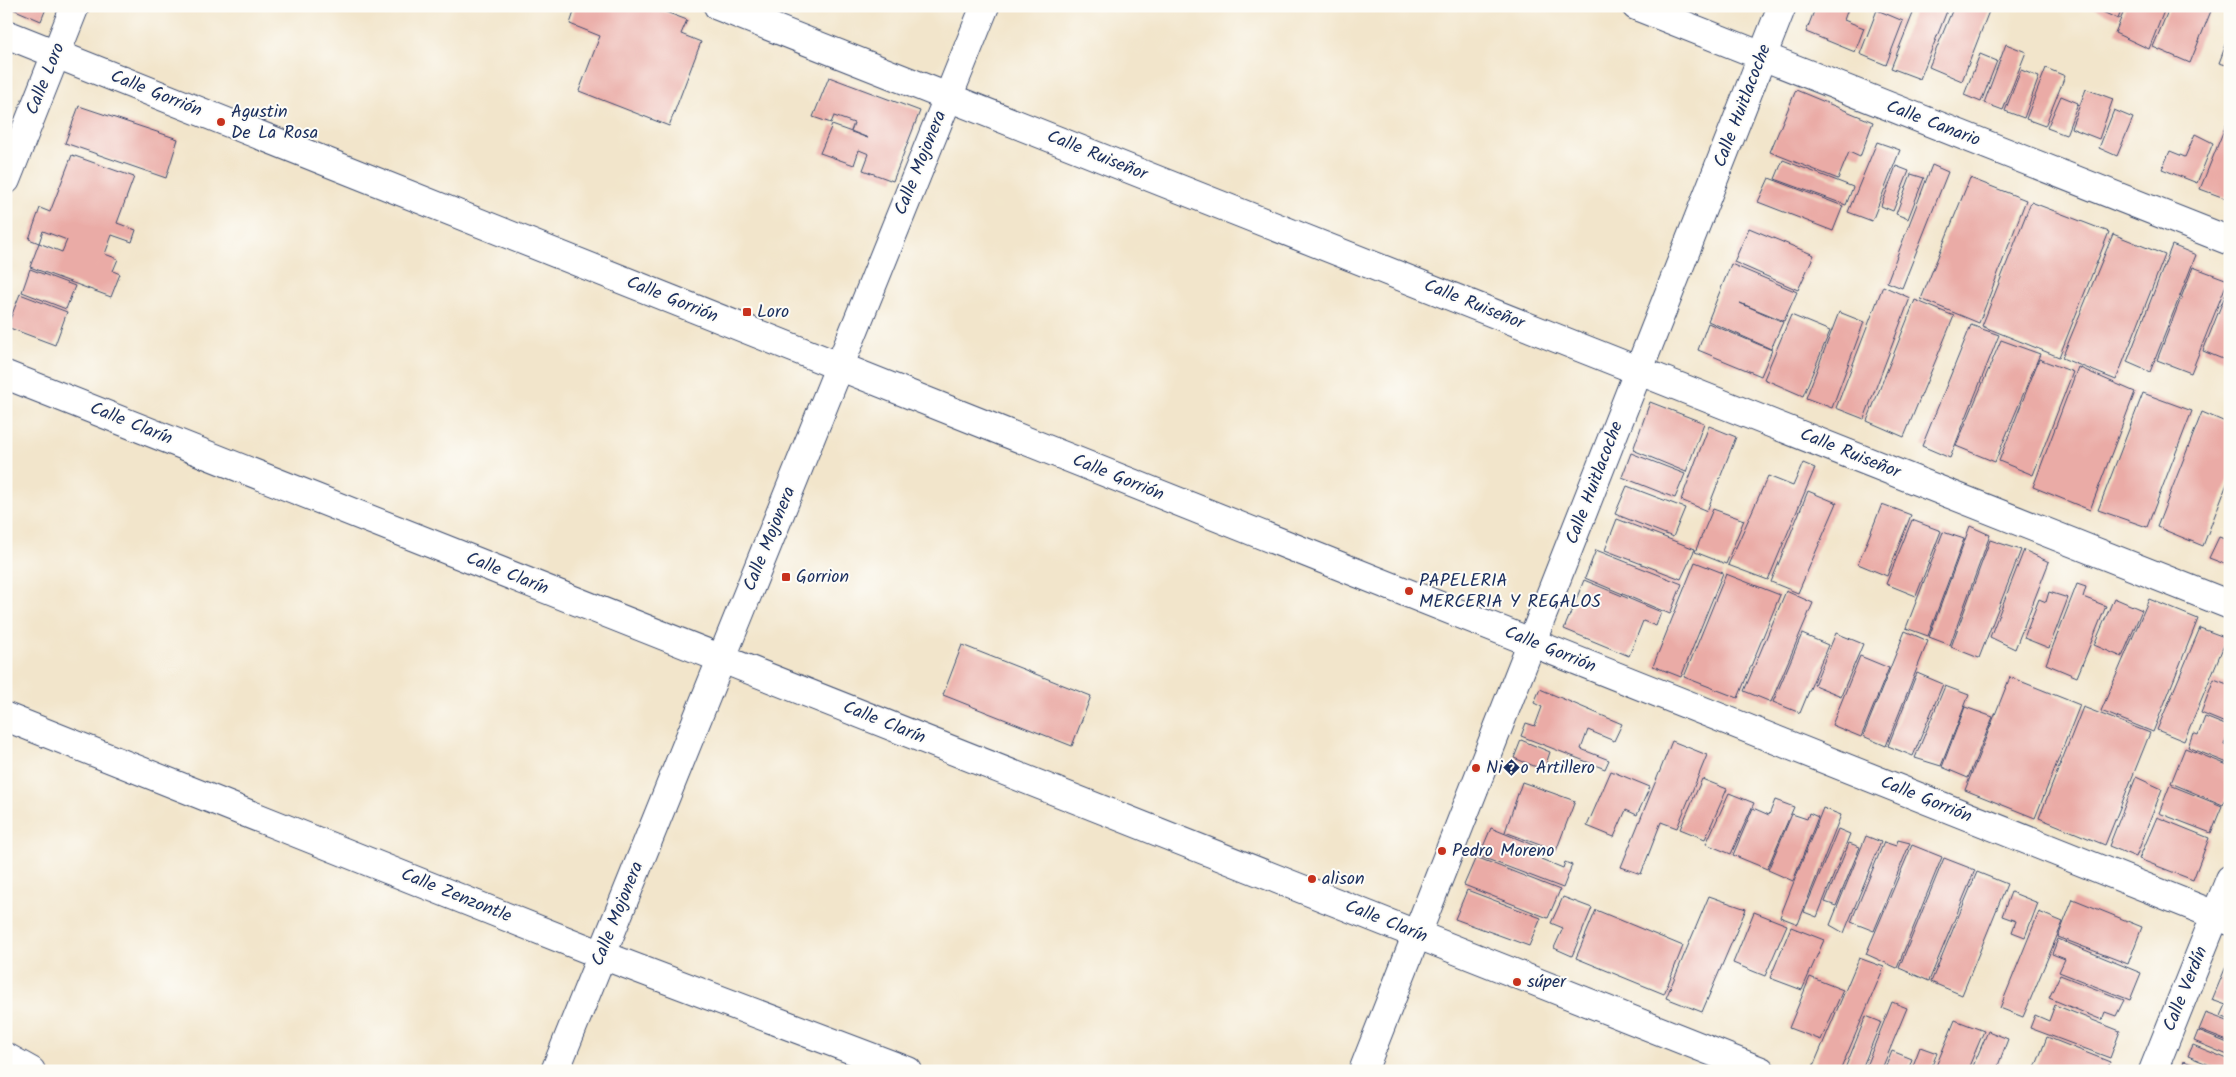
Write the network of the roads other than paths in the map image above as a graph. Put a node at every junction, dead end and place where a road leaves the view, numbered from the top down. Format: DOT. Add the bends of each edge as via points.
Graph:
graph roads {
  1 [pos="75,6"];
  2 [pos="718,6"];
  3 [pos="985,6"];
  4 [pos="1636,6"];
  5 [pos="1782,6"];
  6 [pos="6,34"];
  7 [pos="56,54"];
  8 [pos="1762,57"];
  9 [pos="948,97"];
  10 [pos="6,180"];
  11 [pos="2230,241"];
  12 [pos="839,367"];
  13 [pos="1639,371"];
  14 [pos="6,375"];
  15 [pos="2230,604"];
  16 [pos="1532,643"];
  17 [pos="722,659"];
  18 [pos="6,717"];
  19 [pos="2230,879"];
  20 [pos="2223,918"];
  21 [pos="1418,935"];
  22 [pos="602,954"];
  23 [pos="6,1057"];
  24 [pos="31,1071"];
  25 [pos="555,1071"];
  26 [pos="908,1071"];
  27 [pos="1363,1071"];
  28 [pos="1761,1071"];
  29 [pos="2153,1071"];
  1 -- 7 [label="street, Calle Loro"];
  2 -- 9 [label="street, Calle Ruiseñor"];
  3 -- 9 [label="street, Calle Mojonera"];
  4 -- 8 [label="street, Calle Canario"];
  5 -- 8 [label="street, Calle Huitlacoche"];
  6 -- 7 [label="street, Calle Gorrión"];
  7 -- 10 [label="street, Calle Loro"];
  7 -- 12 [label="street, Calle Gorrión"];
  8 -- 11 [label="street, Calle Canario"];
  8 -- 13 [label="street, Calle Huitlacoche"];
  9 -- 12 [label="street, Calle Mojonera"];
  9 -- 13 [label="street, Calle Ruiseñor"];
  12 -- 16 [label="street, Calle Gorrión"];
  12 -- 17 [label="street, Calle Mojonera"];
  13 -- 15 [label="street, Calle Ruiseñor"];
  13 -- 16 [label="street, Calle Huitlacoche"];
  14 -- 17 [label="street, Calle Clarín"];
  16 -- 20 [label="street, Calle Gorrión"];
  16 -- 21 [label="street, Calle Huitlacoche"];
  17 -- 21 [label="street, Calle Clarín"];
  17 -- 22 [label="street, Calle Mojonera"];
  18 -- 22 [label="street, Calle Zenzontle"];
  19 -- 20 [label="street, Calle Verdín"];
  20 -- 29 [label="street, Calle Verdín"];
  21 -- 27 [label="street, Calle Huitlacoche"];
  21 -- 28 [label="street, Calle Clarín"];
  22 -- 25 [label="street, Calle Mojonera"];
  22 -- 26 [label="street, Calle Zenzontle"];
  23 -- 24 [label="street"];
}
